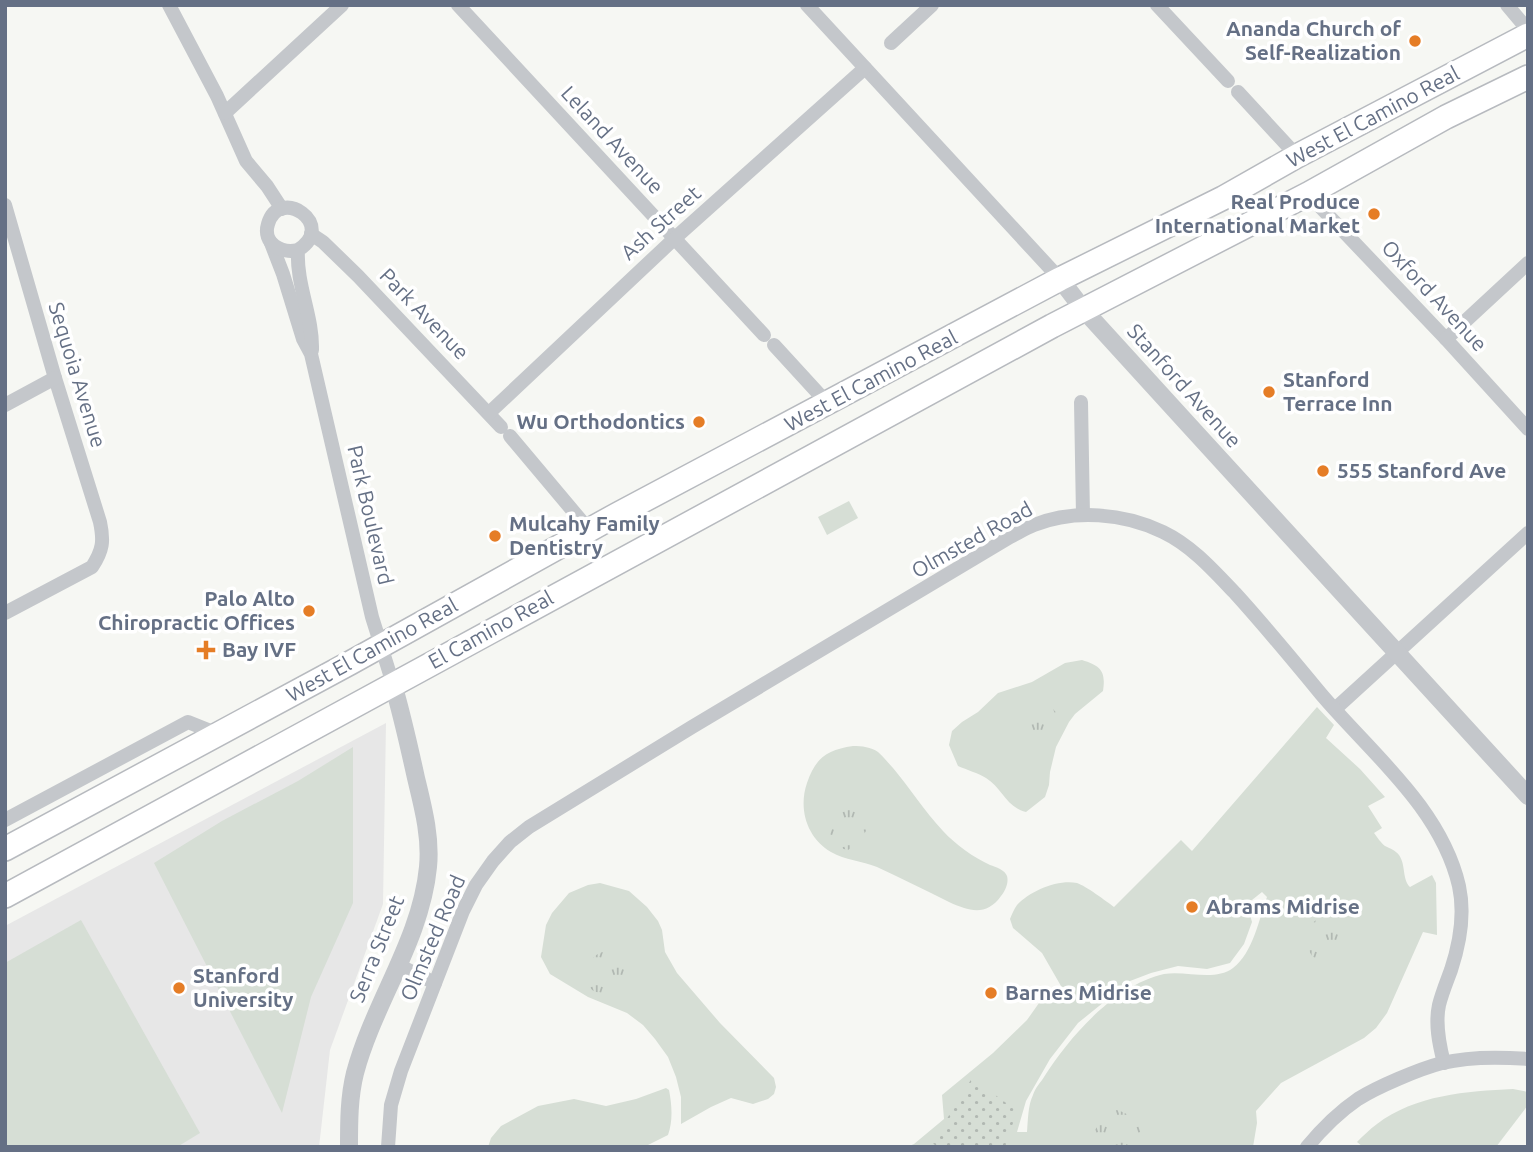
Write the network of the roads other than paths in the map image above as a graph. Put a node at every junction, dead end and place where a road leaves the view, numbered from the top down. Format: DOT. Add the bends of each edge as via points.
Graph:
graph roads {
  1 [pos="169,5"];
  2 [pos="342,5"];
  3 [pos="458,5"];
  4 [pos="807,5"];
  5 [pos="932,5"];
  6 [pos="1157,5"];
  7 [pos="1507,5"];
  8 [pos="1528,33"];
  9 [pos="891,43"];
  10 [pos="865,68"];
  11 [pos="1528,77"];
  12 [pos="225,113"];
  13 [pos="1297,156"];
  14 [pos="1308,194"];
  15 [pos="5,205"];
  16 [pos="282,209"];
  17 [pos="311,234"];
  18 [pos="674,239"];
  19 [pos="271,243"];
  20 [pos="298,250"];
  21 [pos="1528,263"];
  22 [pos="1060,279"];
  23 [pos="1083,309"];
  24 [pos="1446,338"];
  25 [pos="311,354"];
  26 [pos="978,366"];
  27 [pos="55,378"];
  28 [pos="1081,402"];
  29 [pos="828,404"];
  30 [pos="5,405"];
  31 [pos="489,413"];
  32 [pos="1528,429"];
  33 [pos="1083,515"];
  34 [pos="589,530"];
  35 [pos="1528,533"];
  36 [pos="5,613"];
  37 [pos="381,646"];
  38 [pos="1397,653"];
  39 [pos="393,684"];
  40 [pos="1335,709"];
  41 [pos="218,734"];
  42 [pos="1528,796"];
  43 [pos="5,820"];
  44 [pos="5,849"];
  45 [pos="5,896"];
  46 [pos="398,965"];
  47 [pos="435,983"];
  48 [pos="1528,1059"];
  49 [pos="1444,1063"];
  50 [pos="349,1147"];
  51 [pos="388,1147"];
  52 [pos="1307,1147"];
  1 -- 12 [label="street"];
  2 -- 12 [label="street"];
  3 -- 18 [label="street, Leland Avenue"];
  4 -- 10 [label="street, Stanford Avenue"];
  5 -- 9 [label="street"];
  6 -- 13 [label="street"];
  7 -- 8 [label="street"];
  8 -- 13 [label="main road, West El Camino Real"];
  10 -- 18 [label="street, Ash Street"];
  10 -- 22 [label="street, Stanford Avenue"];
  11 -- 14 [label="main road, West El Camino Real"];
  12 -- 16 [label="street" via="246,161"];
  13 -- 22 [label="main road, West El Camino Real"];
  14 -- 23 [label="main road, West El Camino Real"];
  14 -- 24 [label="street, Oxford Avenue"];
  15 -- 27 [label="street, Sequoia Avenue"];
  16 -- 17 [label="street" via="295,208 306,215"];
  16 -- 19 [label="street" via="268,223"];
  17 -- 20 [label="street"];
  17 -- 31 [label="street, Park Avenue" via="358,276"];
  18 -- 29 [label="street, Leland Avenue"];
  18 -- 31 [label="street, Ash Street"];
  19 -- 20 [label="street" via="283,252"];
  19 -- 25 [label="street, Park Boulevard"];
  20 -- 25 [label="street, Park Boulevard"];
  21 -- 24 [label="street"];
  22 -- 23 [label="street, Stanford Avenue"];
  22 -- 29 [label="main road, West El Camino Real"];
  23 -- 26 [label="main road, West El Camino Real"];
  23 -- 38 [label="street, Stanford Avenue"];
  24 -- 32 [label="street, Oxford Avenue"];
  25 -- 37 [label="street, Park Boulevard"];
  26 -- 39 [label="main road, El Camino Real"];
  27 -- 30 [label="street"];
  27 -- 36 [label="street, Sequoia Avenue" via="100,522 103,546 92,567"];
  28 -- 33 [label="street"];
  29 -- 34 [label="main road, West El Camino Real"];
  31 -- 34 [label="street, Park Avenue"];
  33 -- 40 [label="street, Olmsted Road" via="1138,522 1186,545 1274,636"];
  33 -- 47 [label="street, Olmsted Road" via="1033,525 1010,537 529,827 492,861 476,885"];
  34 -- 37 [label="main road, West El Camino Real"];
  35 -- 38 [label="street"];
  37 -- 39 [label="street, Park Boulevard"];
  37 -- 41 [label="main road, West El Camino Real"];
  38 -- 40 [label="street"];
  38 -- 42 [label="street, Stanford Avenue"];
  39 -- 45 [label="main road, El Camino Real"];
  39 -- 46 [label="street, Serra Street" via="429,845 418,915"];
  40 -- 49 [label="street, Olmsted Road" via="1418,804 1443,842 1460,888 1459,941 1439,1006 1437,1029"];
  41 -- 43 [label="street" via="188,722"];
  41 -- 44 [label="main road"];
  46 -- 47 [label="street"];
  46 -- 50 [label="street, Serra Street" via="355,1075"];
  47 -- 51 [label="street, Olmsted Road" via="391,1105"];
  48 -- 49 [label="street"];
  49 -- 52 [label="street" via="1359,1099"];
}
